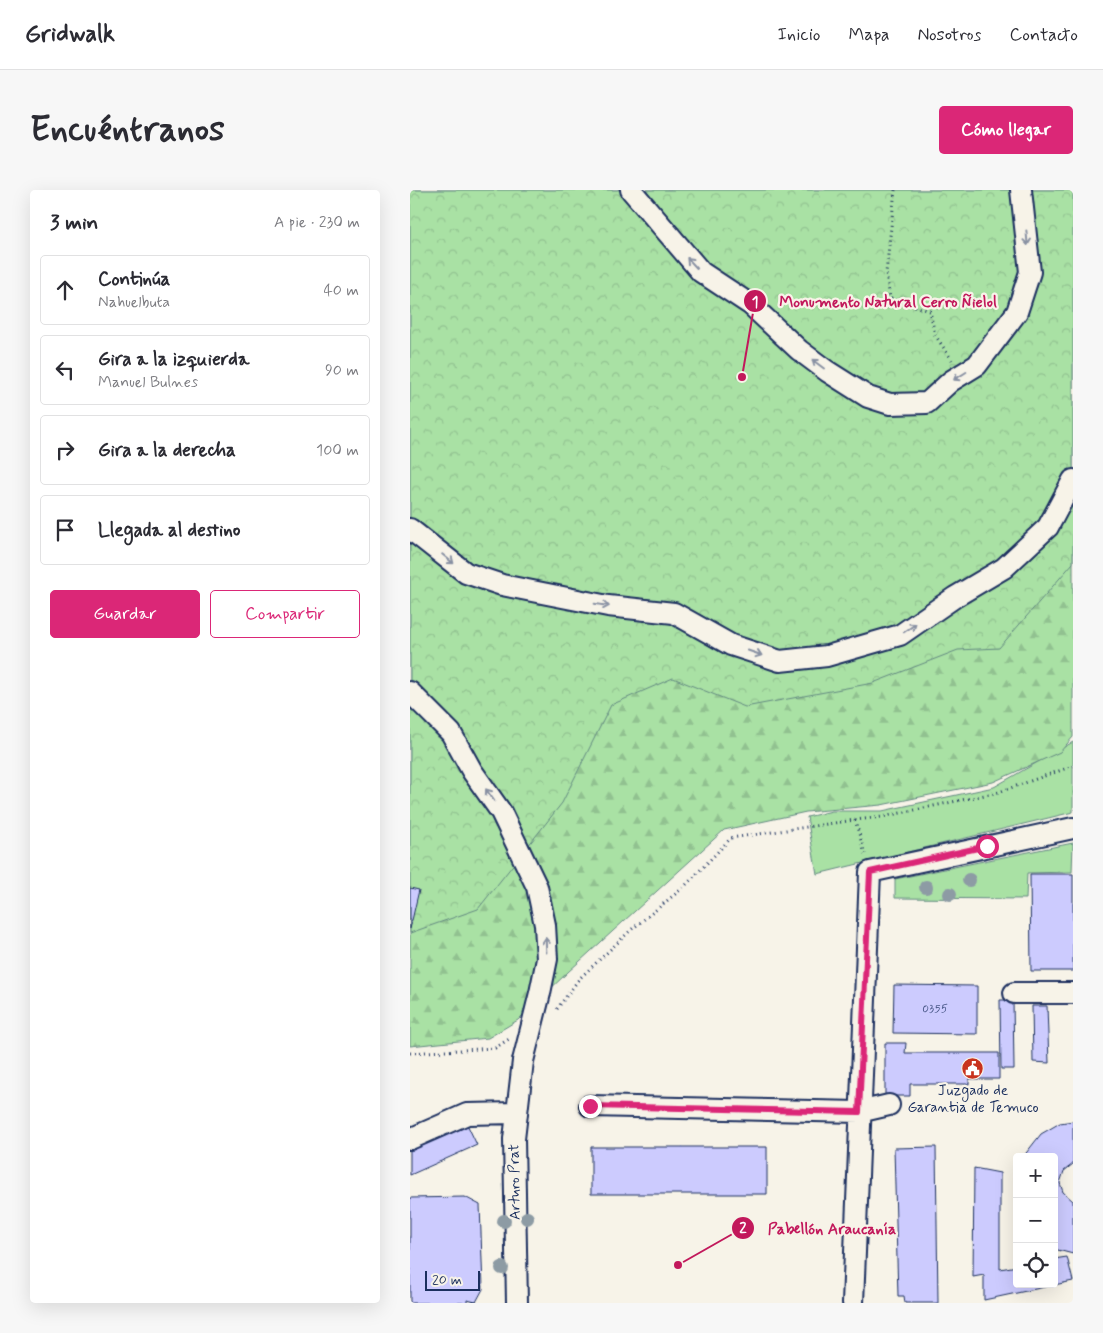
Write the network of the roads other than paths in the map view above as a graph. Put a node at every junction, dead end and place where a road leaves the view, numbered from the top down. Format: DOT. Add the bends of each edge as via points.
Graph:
graph roads {
  1 [pos="631,190"];
  2 [pos="1021,190"];
  3 [pos="1073,480"];
  4 [pos="410,529"];
  5 [pos="410,692"];
  6 [pos="1073,828"];
  7 [pos="1014,992"];
  8 [pos="1073,993"];
  9 [pos="889,1105"];
  10 [pos="590,1106"];
  11 [pos="859,1112"];
  12 [pos="516,1113"];
  13 [pos="410,1139"];
  14 [pos="517,1303"];
  15 [pos="853,1303"];
  2 -- 1 [label="street, one-way" via="1030,272 1017,312 977,365 926,403 890,404 868,397 827,371 799,350 751,305 701,272"];
  4 -- 3 [label="street, one-way" via="466,573 502,585 589,602 674,613 731,645 780,661 827,656 900,636 955,597 1004,568 1048,527"];
  12 -- 5 [label="street, Arturo Prat, one-way, bridge" via="523,1061 547,959 538,887 501,812 472,771 451,733"];
  6 -- 11 [label="street" via="870,872"];
  7 -- 8 [label="street"];
  9 -- 11 [label="street"];
  10 -- 11 [label="street"];
  11 -- 15 [label="street" via="866,1142"];
  12 -- 13 [label="street" via="467,1114"];
  12 -- 14 [label="street, Arturo Prat"];
}
